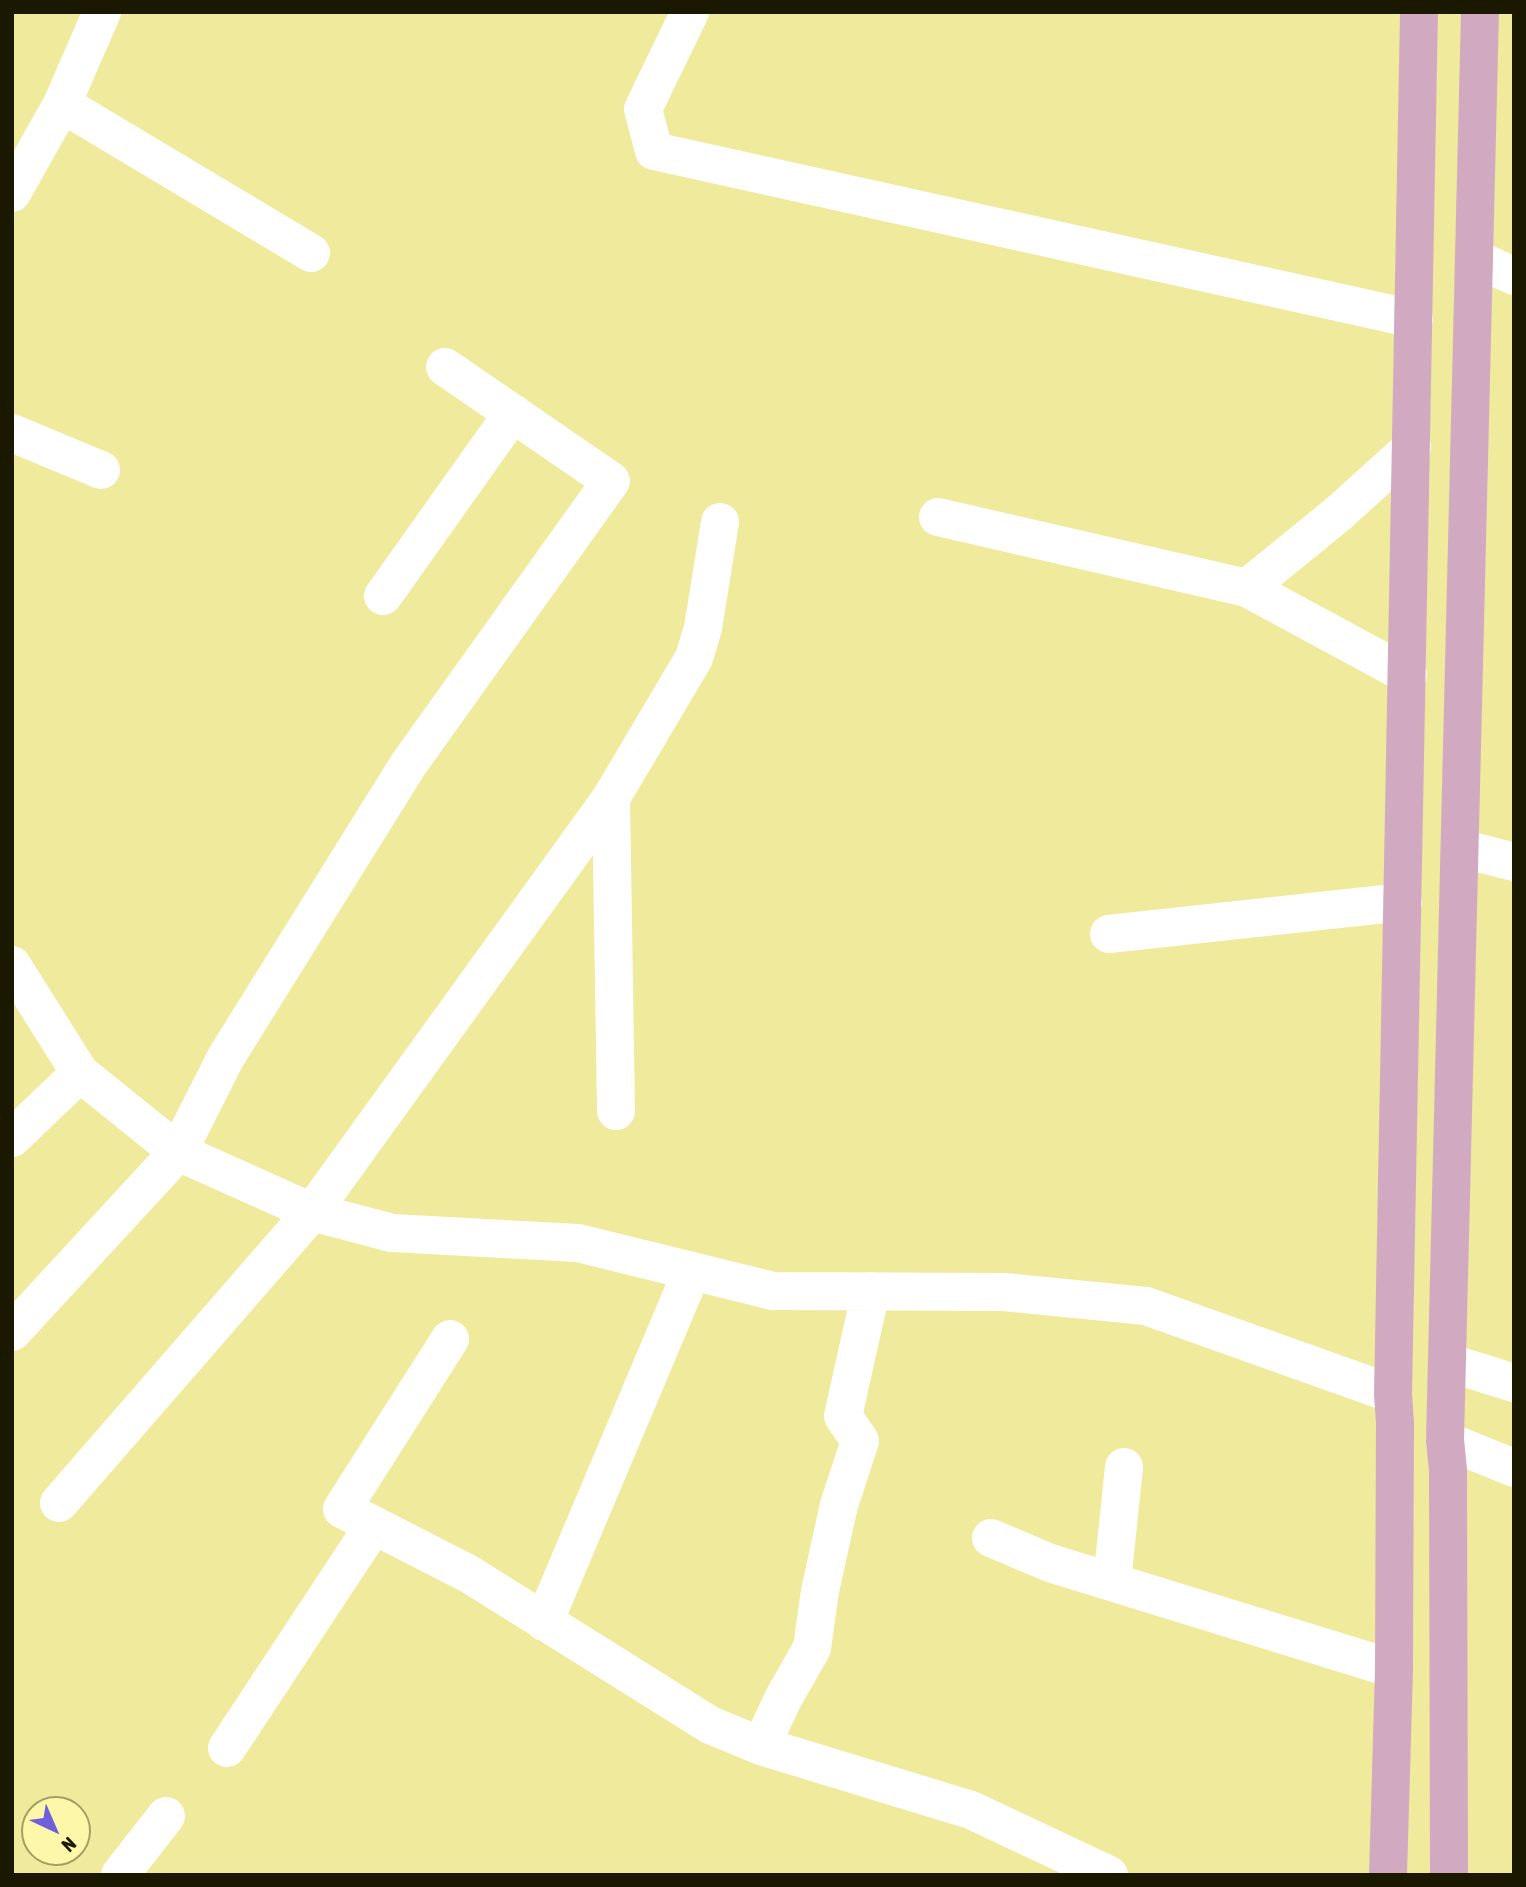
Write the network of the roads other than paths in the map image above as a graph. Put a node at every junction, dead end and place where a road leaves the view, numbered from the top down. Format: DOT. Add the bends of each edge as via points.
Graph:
graph roads {
  1 [pos="103,12"];
  2 [pos="690,12"];
  3 [pos="1419,12"];
  4 [pos="1480,12"];
  5 [pos="62,104"];
  6 [pos="12,193"];
  7 [pos="311,253"];
  8 [pos="1474,258"];
  9 [pos="1514,276"];
  10 [pos="1414,319"];
  11 [pos="445,367"];
  12 [pos="513,413"];
  13 [pos="12,433"];
  14 [pos="1412,447"];
  15 [pos="101,470"];
  16 [pos="938,517"];
  17 [pos="720,522"];
  18 [pos="1247,588"];
  19 [pos="383,596"];
  20 [pos="1408,675"];
  21 [pos="611,798"];
  22 [pos="1460,848"];
  23 [pos="1514,862"];
  24 [pos="1403,902"];
  25 [pos="1109,934"];
  26 [pos="12,965"];
  27 [pos="79,1073"];
  28 [pos="616,1111"];
  29 [pos="12,1138"];
  30 [pos="178,1152"];
  31 [pos="313,1212"];
  32 [pos="692,1271"];
  33 [pos="871,1291"];
  34 [pos="12,1332"];
  35 [pos="450,1339"];
  36 [pos="1447,1362"];
  37 [pos="1514,1383"];
  38 [pos="1393,1394"];
  39 [pos="1445,1440"];
  40 [pos="1124,1467"];
  41 [pos="1514,1468"];
  42 [pos="59,1503"];
  43 [pos="358,1517"];
  44 [pos="991,1538"];
  45 [pos="1112,1582"];
  46 [pos="544,1622"];
  47 [pos="1394,1669"];
  48 [pos="761,1746"];
  49 [pos="227,1748"];
  50 [pos="166,1816"];
  51 [pos="120,1875"];
  52 [pos="1109,1875"];
  53 [pos="1388,1875"];
  54 [pos="1449,1875"];
  1 -- 5 [label="street"];
  2 -- 10 [label="street" via="643,109 654,151"];
  3 -- 10 [label="main road"];
  4 -- 8 [label="main road"];
  5 -- 6 [label="street"];
  5 -- 7 [label="street"];
  8 -- 9 [label="street"];
  8 -- 22 [label="main road"];
  10 -- 14 [label="main road"];
  11 -- 12 [label="street"];
  12 -- 19 [label="street"];
  12 -- 30 [label="street" via="611,481 408,765 226,1057"];
  13 -- 15 [label="street"];
  14 -- 18 [label="street"];
  14 -- 20 [label="main road"];
  16 -- 18 [label="street"];
  17 -- 21 [label="street" via="694,658"];
  18 -- 20 [label="street"];
  20 -- 24 [label="main road"];
  21 -- 28 [label="street"];
  21 -- 31 [label="street"];
  22 -- 23 [label="street"];
  22 -- 36 [label="main road"];
  24 -- 25 [label="street"];
  24 -- 38 [label="main road"];
  26 -- 27 [label="street"];
  27 -- 29 [label="street"];
  27 -- 30 [label="street"];
  30 -- 31 [label="street"];
  30 -- 34 [label="street"];
  31 -- 32 [label="street" via="392,1233 578,1243"];
  31 -- 42 [label="street"];
  32 -- 33 [label="street" via="773,1291"];
  32 -- 46 [label="street"];
  33 -- 38 [label="street" via="1004,1292 1146,1306"];
  33 -- 48 [label="street" via="843,1416 860,1441 839,1505 812,1648"];
  35 -- 43 [label="street"];
  36 -- 37 [label="street"];
  36 -- 39 [label="main road"];
  38 -- 47 [label="main road"];
  39 -- 41 [label="street"];
  39 -- 54 [label="main road"];
  40 -- 45 [label="street"];
  43 -- 46 [label="street" via="469,1574"];
  43 -- 49 [label="street"];
  44 -- 45 [label="street"];
  45 -- 47 [label="street"];
  46 -- 48 [label="street" via="710,1726"];
  47 -- 53 [label="main road"];
  48 -- 52 [label="street" via="971,1811"];
  50 -- 51 [label="street"];
}
